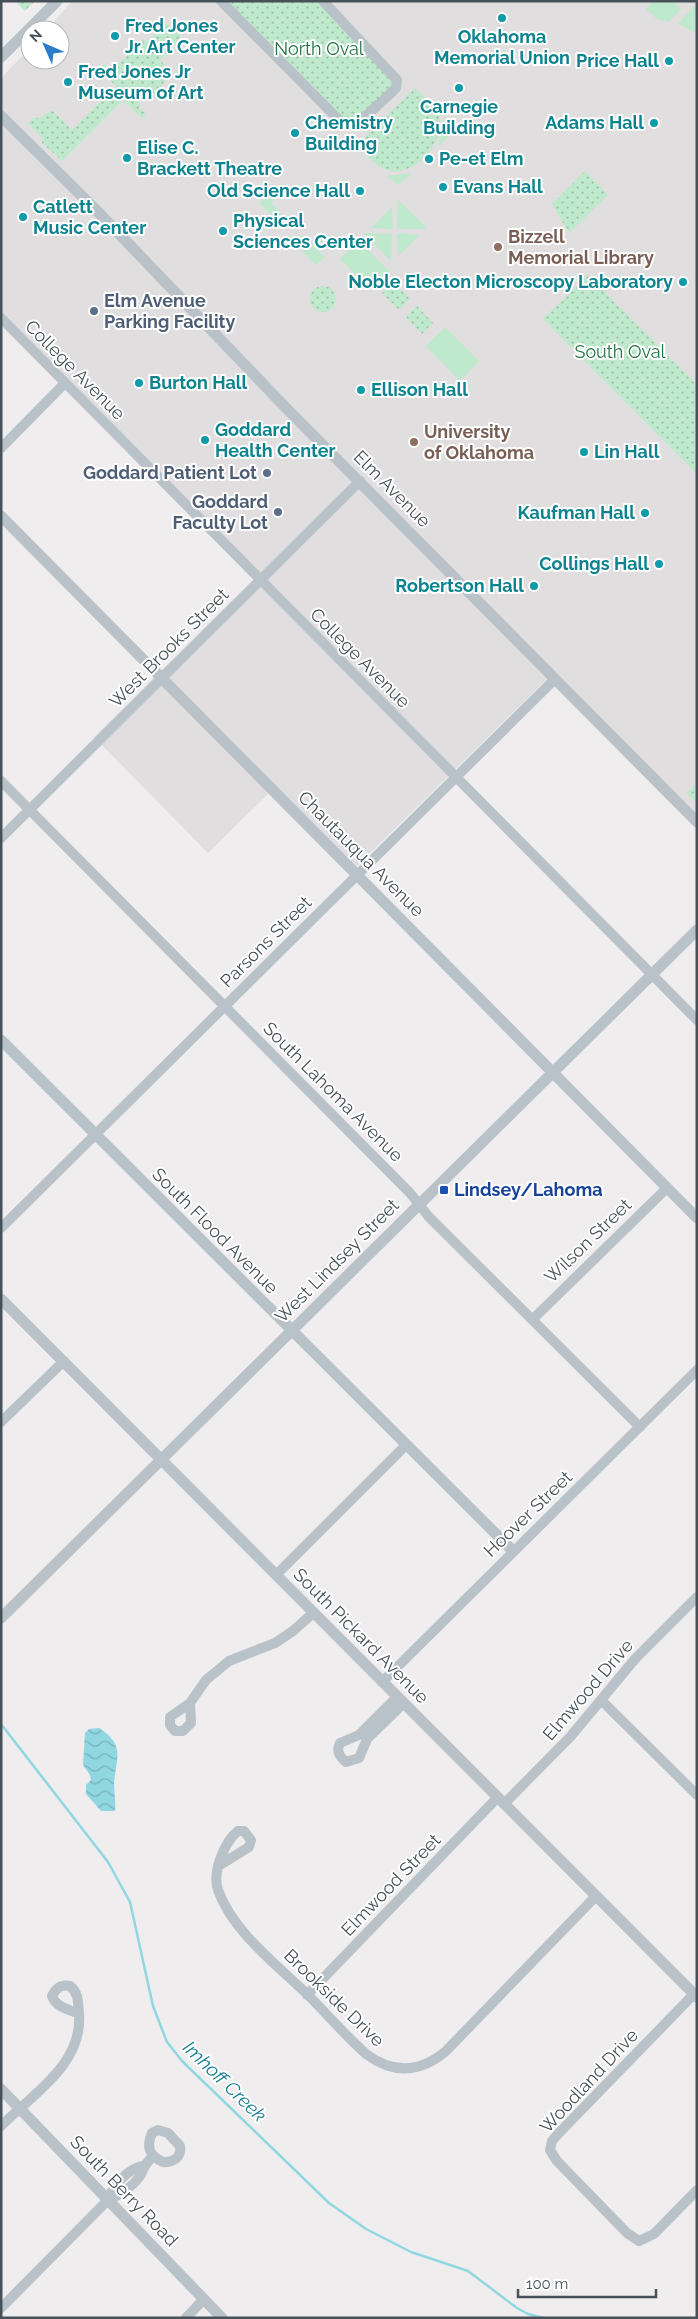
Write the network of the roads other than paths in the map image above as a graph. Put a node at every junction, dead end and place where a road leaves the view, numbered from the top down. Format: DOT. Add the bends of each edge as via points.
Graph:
graph roads {
  1 [pos="57,1"];
  2 [pos="221,1"];
  3 [pos="322,1"];
  4 [pos="1,57"];
  5 [pos="1,116"];
  6 [pos="1,318"];
  7 [pos="66,383"];
  8 [pos="1,448"];
  9 [pos="360,482"];
  10 [pos="1,516"];
  11 [pos="261,580"];
  12 [pos="162,678"];
  13 [pos="555,679"];
  14 [pos="455,777"];
  15 [pos="1,781"];
  16 [pos="30,810"];
  17 [pos="697,822"];
  18 [pos="1,838"];
  19 [pos="357,875"];
  20 [pos="697,930"];
  21 [pos="651,975"];
  22 [pos="224,1006"];
  23 [pos="697,1020"];
  24 [pos="1,1040"];
  25 [pos="553,1073"];
  26 [pos="95,1135"];
  27 [pos="667,1188"];
  28 [pos="419,1204"];
  29 [pos="697,1218"];
  30 [pos="1,1228"];
  31 [pos="1,1299"];
  32 [pos="533,1319"];
  33 [pos="292,1331"];
  34 [pos="64,1361"];
  35 [pos="697,1370"];
  36 [pos="1,1422"];
  37 [pos="640,1427"];
  38 [pos="406,1445"];
  39 [pos="161,1460"];
  40 [pos="512,1551"];
  41 [pos="276,1575"];
  42 [pos="696,1599"];
  43 [pos="313,1613"];
  44 [pos="1,1618"];
  45 [pos="382,1682"];
  46 [pos="601,1700"];
  47 [pos="400,1701"];
  48 [pos="190,1703"];
  49 [pos="697,1795"];
  50 [pos="501,1801"];
  51 [pos="220,1864"];
  52 [pos="596,1896"];
  53 [pos="307,1995"];
  54 [pos="695,1996"];
  55 [pos="79,2014"];
  56 [pos="1,2089"];
  57 [pos="20,2108"];
  58 [pos="1,2126"];
  59 [pos="153,2156"];
  60 [pos="697,2190"];
  61 [pos="108,2200"];
  62 [pos="204,2300"];
  63 [pos="1,2308"];
  64 [pos="186,2318"];
  65 [pos="222,2318"];
  1 -- 4 [label="street"];
  2 -- 3 [label="street" via="344,124 355,126 396,88 397,80"];
  5 -- 9 [label="street, Elm Avenue"];
  6 -- 7 [label="street, College Avenue"];
  7 -- 8 [label="street"];
  7 -- 11 [label="street, College Avenue"];
  9 -- 11 [label="street, West Brooks Street"];
  9 -- 13 [label="street, Elm Avenue"];
  10 -- 12 [label="street, Chautauqua Avenue"];
  11 -- 12 [label="street, West Brooks Street"];
  11 -- 14 [label="street, College Avenue"];
  12 -- 16 [label="street, West Brooks Street"];
  12 -- 19 [label="street, Chautauqua Avenue"];
  13 -- 14 [label="street, Parsons Street"];
  13 -- 17 [label="street, Elm Avenue"];
  14 -- 19 [label="street, Parsons Street"];
  14 -- 21 [label="street, College Avenue"];
  15 -- 16 [label="street, South Lahoma Avenue"];
  16 -- 18 [label="street, West Brooks Street"];
  16 -- 22 [label="street, South Lahoma Avenue"];
  19 -- 22 [label="street, Parsons Street"];
  19 -- 25 [label="street, Chautauqua Avenue"];
  20 -- 21 [label="street, West Lindsey Street"];
  21 -- 23 [label="street, College Avenue"];
  21 -- 25 [label="street, West Lindsey Street"];
  22 -- 26 [label="street, Parsons Street"];
  22 -- 28 [label="street, South Lahoma Avenue"];
  24 -- 26 [label="street, South Flood Avenue"];
  25 -- 27 [label="street, Chautauqua Avenue"];
  25 -- 28 [label="street, West Lindsey Street"];
  26 -- 30 [label="street, Parsons Street"];
  26 -- 33 [label="street, South Flood Avenue"];
  27 -- 29 [label="street, Chautauqua Avenue"];
  27 -- 32 [label="street, Wilson Street"];
  28 -- 32 [label="street, South Lahoma Avenue"];
  28 -- 33 [label="street, West Lindsey Street"];
  31 -- 34 [label="street, South Pickard Avenue"];
  32 -- 37 [label="street, South Lahoma Avenue"];
  33 -- 38 [label="street, South Flood Avenue"];
  33 -- 39 [label="street, West Lindsey Street"];
  34 -- 36 [label="street"];
  34 -- 39 [label="street, South Pickard Avenue"];
  35 -- 37 [label="street, Hoover Street"];
  37 -- 40 [label="street, Hoover Street"];
  38 -- 40 [label="street, South Flood Avenue"];
  38 -- 41 [label="street"];
  39 -- 41 [label="street, South Pickard Avenue"];
  39 -- 44 [label="street, West Lindsey Street"];
  40 -- 45 [label="street, Hoover Street"];
  41 -- 43 [label="street, South Pickard Avenue"];
  42 -- 46 [label="street, Elmwood Drive" via="635,1659"];
  43 -- 45 [label="street, South Pickard Avenue"];
  43 -- 48 [label="street" via="275,1643 229,1661 206,1680"];
  45 -- 47 [label="street, South Pickard Avenue"];
  46 -- 49 [label="street"];
  46 -- 50 [label="street, Elmwood Drive" via="553,1756"];
  47 -- 47 [label="street" via="359,1735 340,1742 340,1757 346,1762 358,1758 367,1739"];
  47 -- 50 [label="street, South Pickard Avenue"];
  50 -- 52 [label="street, South Pickard Avenue"];
  50 -- 53 [label="street, Elmwood Street"];
  51 -- 53 [label="street, Brookside Drive" via="217,1889 236,1920 256,1945"];
  52 -- 53 [label="street, Brookside Drive" via="446,2051 426,2065 400,2070 376,2062"];
  52 -- 54 [label="street, South Pickard Avenue"];
  54 -- 60 [label="street, Woodland Drive" via="558,2134 550,2150 627,2233 639,2241 654,2234"];
  55 -- 57 [label="street" via="80,2030 72,2051 53,2077"];
  56 -- 57 [label="street, South Berry Road"];
  57 -- 58 [label="street"];
  57 -- 61 [label="street, South Berry Road"];
  59 -- 61 [label="street" via="143,2166 140,2176 118,2197"];
  61 -- 62 [label="street, South Berry Road"];
  61 -- 63 [label="street"];
  62 -- 64 [label="street"];
  62 -- 65 [label="street, South Berry Road"];
}
